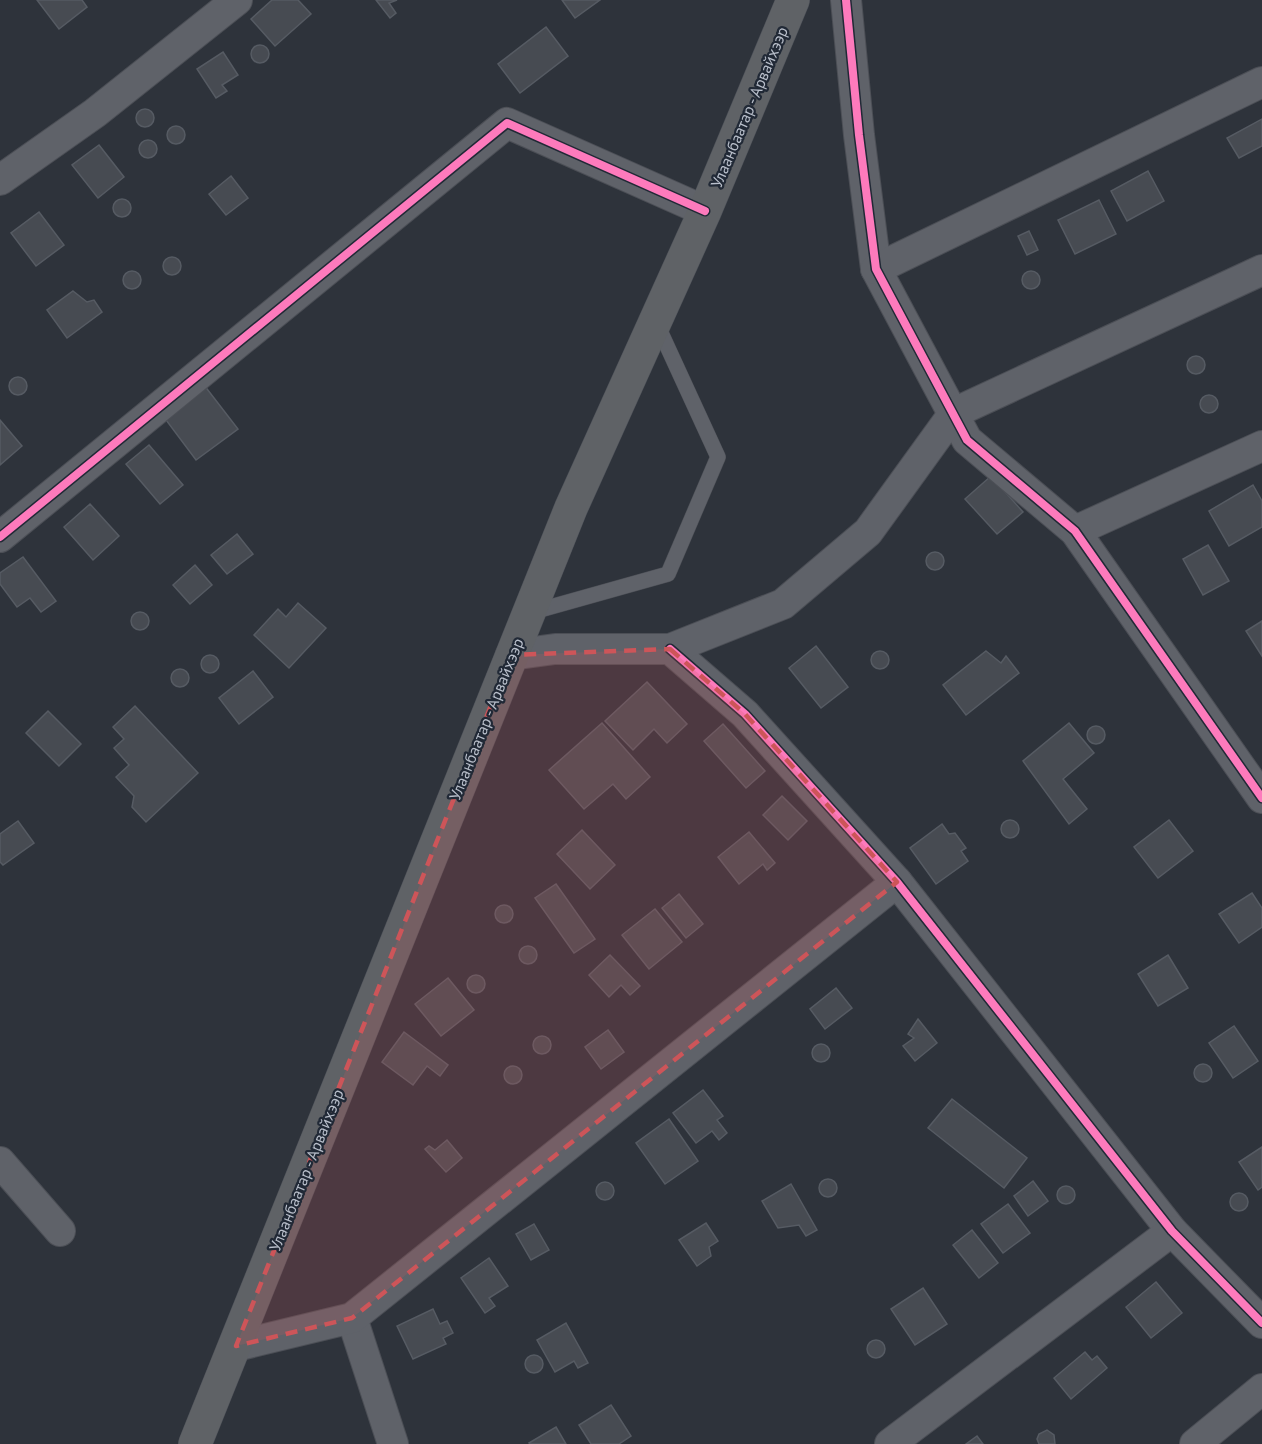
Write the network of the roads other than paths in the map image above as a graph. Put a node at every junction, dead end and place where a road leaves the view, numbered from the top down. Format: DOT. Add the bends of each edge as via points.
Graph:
graph roads {
  1 [pos="237,0"];
  2 [pos="793,0"];
  3 [pos="846,0"];
  4 [pos="1262,82"];
  5 [pos="0,180"];
  6 [pos="705,211"];
  7 [pos="876,269"];
  8 [pos="1262,270"];
  9 [pos="656,321"];
  10 [pos="954,413"];
  11 [pos="1262,446"];
  12 [pos="1075,531"];
  13 [pos="0,537"];
  14 [pos="529,613"];
  15 [pos="670,649"];
  16 [pos="511,655"];
  17 [pos="1262,798"];
  18 [pos="897,882"];
  19 [pos="0,1162"];
  20 [pos="60,1231"];
  21 [pos="1172,1231"];
  22 [pos="351,1318"];
  23 [pos="1262,1323"];
  24 [pos="236,1346"];
  25 [pos="1262,1389"];
  26 [pos="195,1444"];
  27 [pos="393,1444"];
  28 [pos="890,1444"];
  29 [pos="1195,1444"];
  1 -- 5 [label="street" via="95,113"];
  2 -- 6 [label="highway, Улаанбаатар - Арвайхээр"];
  3 -- 7 [label="street"];
  4 -- 7 [label="street"];
  6 -- 9 [label="highway, Улаанбаатар - Арвайхээр"];
  6 -- 13 [label="street" via="507,123"];
  7 -- 10 [label="street"];
  8 -- 10 [label="street"];
  9 -- 14 [label="highway, Улаанбаатар - Арвайхээр" via="571,508"];
  9 -- 14 [label="lane" via="718,457 668,574"];
  10 -- 12 [label="street" via="967,440"];
  10 -- 15 [label="street" via="868,532 783,604"];
  11 -- 12 [label="street"];
  12 -- 17 [label="street"];
  14 -- 16 [label="highway, Улаанбаатар - Арвайхээр"];
  15 -- 16 [label="street" via="555,650"];
  15 -- 18 [label="street" via="744,714"];
  16 -- 24 [label="highway, Улаанбаатар - Арвайхээр"];
  18 -- 21 [label="street"];
  18 -- 22 [label="street"];
  19 -- 20 [label="street"];
  21 -- 23 [label="street"];
  21 -- 28 [label="street"];
  22 -- 24 [label="street"];
  22 -- 27 [label="street"];
  24 -- 26 [label="highway, Улаанбаатар - Арвайхээр"];
  25 -- 29 [label="street"];
}
